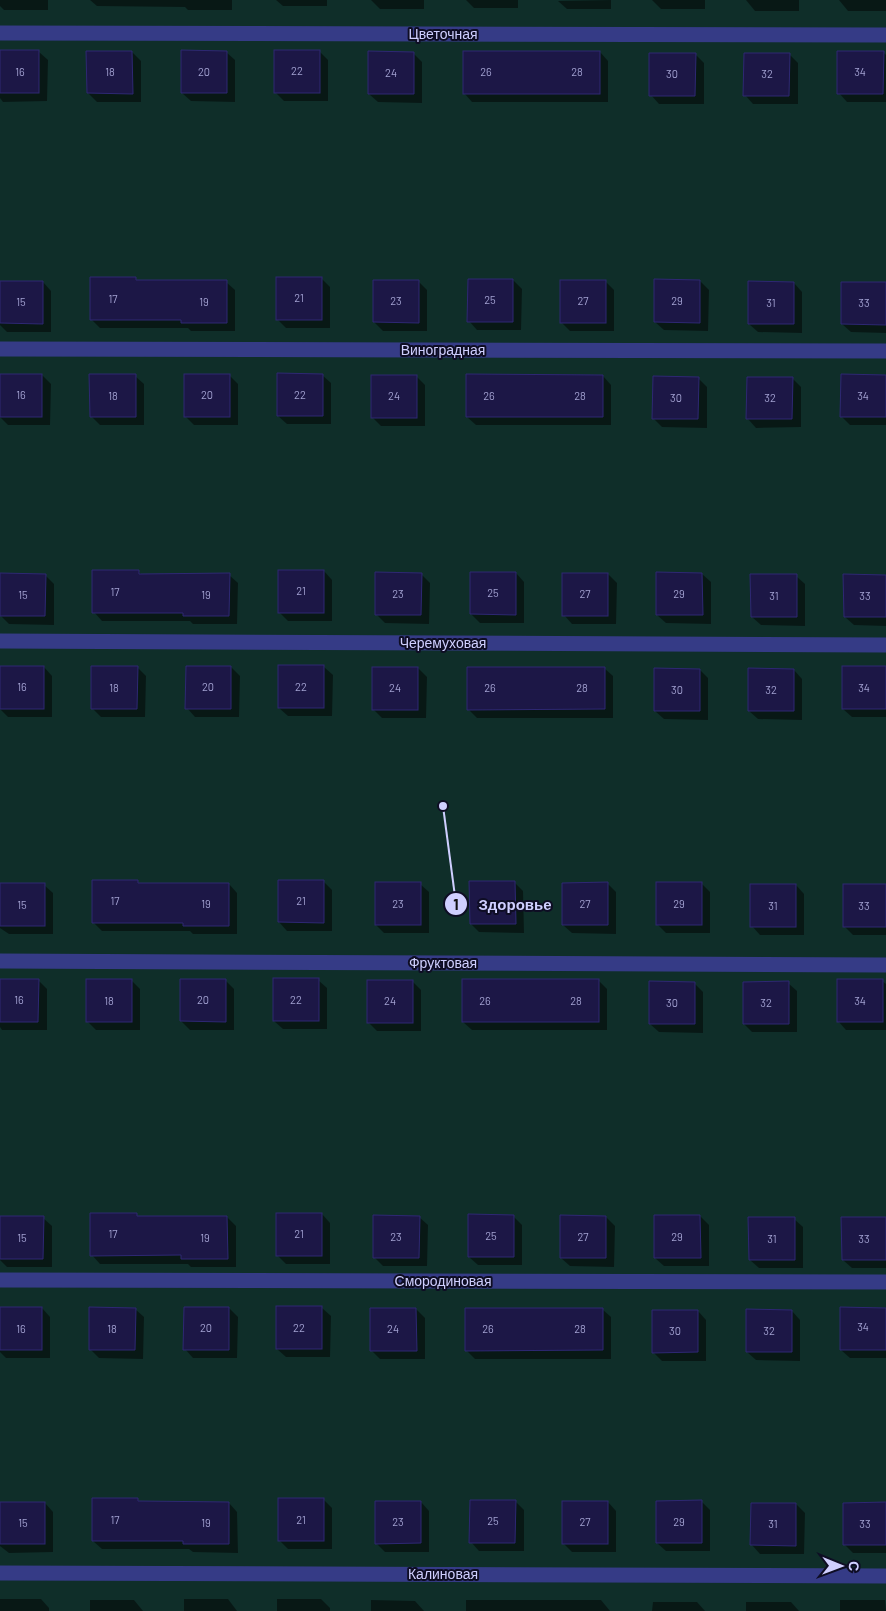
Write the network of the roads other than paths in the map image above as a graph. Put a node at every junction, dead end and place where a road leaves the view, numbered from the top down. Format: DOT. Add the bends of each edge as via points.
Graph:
graph roads {
  1 [pos="0,33"];
  2 [pos="886,35"];
  3 [pos="0,349"];
  4 [pos="886,351"];
  5 [pos="0,641"];
  6 [pos="886,644"];
  7 [pos="0,961"];
  8 [pos="886,965"];
  9 [pos="0,1280"];
  10 [pos="886,1282"];
  11 [pos="0,1573"];
  12 [pos="886,1576"];
  1 -- 2 [label="street, Цветочная"];
  3 -- 4 [label="street, Виноградная"];
  5 -- 6 [label="street, Черемуховая"];
  7 -- 8 [label="street, Фруктовая"];
  9 -- 10 [label="street, Смородиновая"];
  11 -- 12 [label="street, Калиновая"];
}
